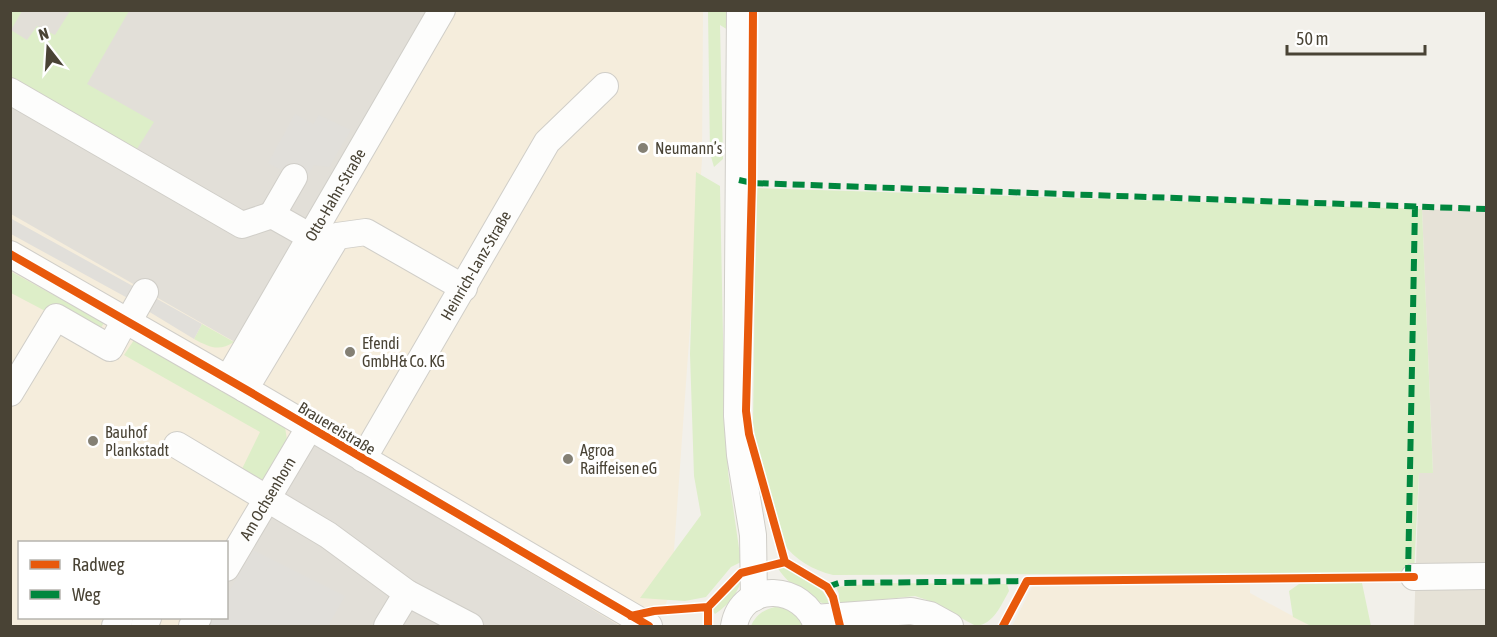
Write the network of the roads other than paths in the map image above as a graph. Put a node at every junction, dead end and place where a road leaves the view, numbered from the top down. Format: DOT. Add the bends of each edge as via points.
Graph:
graph roads {
  1 [pos="442,10"];
  2 [pos="740,10"];
  3 [pos="605,86"];
  4 [pos="10,91"];
  5 [pos="294,177"];
  6 [pos="272,215"];
  7 [pos="311,237"];
  8 [pos="10,254"];
  9 [pos="464,288"];
  10 [pos="146,292"];
  11 [pos="126,321"];
  12 [pos="237,384"];
  13 [pos="10,393"];
  14 [pos="309,428"];
  15 [pos="177,445"];
  16 [pos="363,459"];
  17 [pos="267,499"];
  18 [pos="228,565"];
  19 [pos="1486,576"];
  20 [pos="1413,577"];
  21 [pos="407,593"];
  22 [pos="767,596"];
  23 [pos="882,613"];
  24 [pos="815,622"];
  25 [pos="727,625"];
  26 [pos="387,627"];
  27 [pos="470,627"];
  28 [pos="649,627"];
  29 [pos="854,627"];
  30 [pos="950,627"];
  1 -- 7 [label="street, Otto-Hahn-Straße"];
  2 -- 22 [label="street" via="737,416 753,536"];
  3 -- 9 [label="street, Heinrich-Lanz-Straße" via="547,142"];
  4 -- 6 [label="street" via="242,225"];
  5 -- 6 [label="street"];
  6 -- 7 [label="street"];
  7 -- 12 [label="street, Otto-Hahn-Straße"];
  8 -- 11 [label="street, Brauereistraße"];
  9 -- 12 [label="street" via="366,232 337,236"];
  9 -- 16 [label="street, Heinrich-Lanz-Straße"];
  10 -- 11 [label="street"];
  11 -- 12 [label="street, Brauereistraße"];
  11 -- 13 [label="street" via="110,348 56,317"];
  12 -- 14 [label="street, Brauereistraße"];
  14 -- 16 [label="street, Brauereistraße"];
  14 -- 17 [label="street, Am Ochsenhorn"];
  15 -- 17 [label="street"];
  16 -- 28 [label="street, Brauereistraße"];
  17 -- 18 [label="street, Am Ochsenhorn"];
  17 -- 21 [label="street" via="328,535"];
  19 -- 20 [label="street"];
  21 -- 26 [label="street"];
  21 -- 27 [label="street"];
  22 -- 24 [label="street" via="790,595 800,601"];
  22 -- 25 [label="street" via="746,604"];
  23 -- 24 [label="street"];
  23 -- 29 [label="street"];
  23 -- 30 [label="street" via="911,611 930,615"];
}
